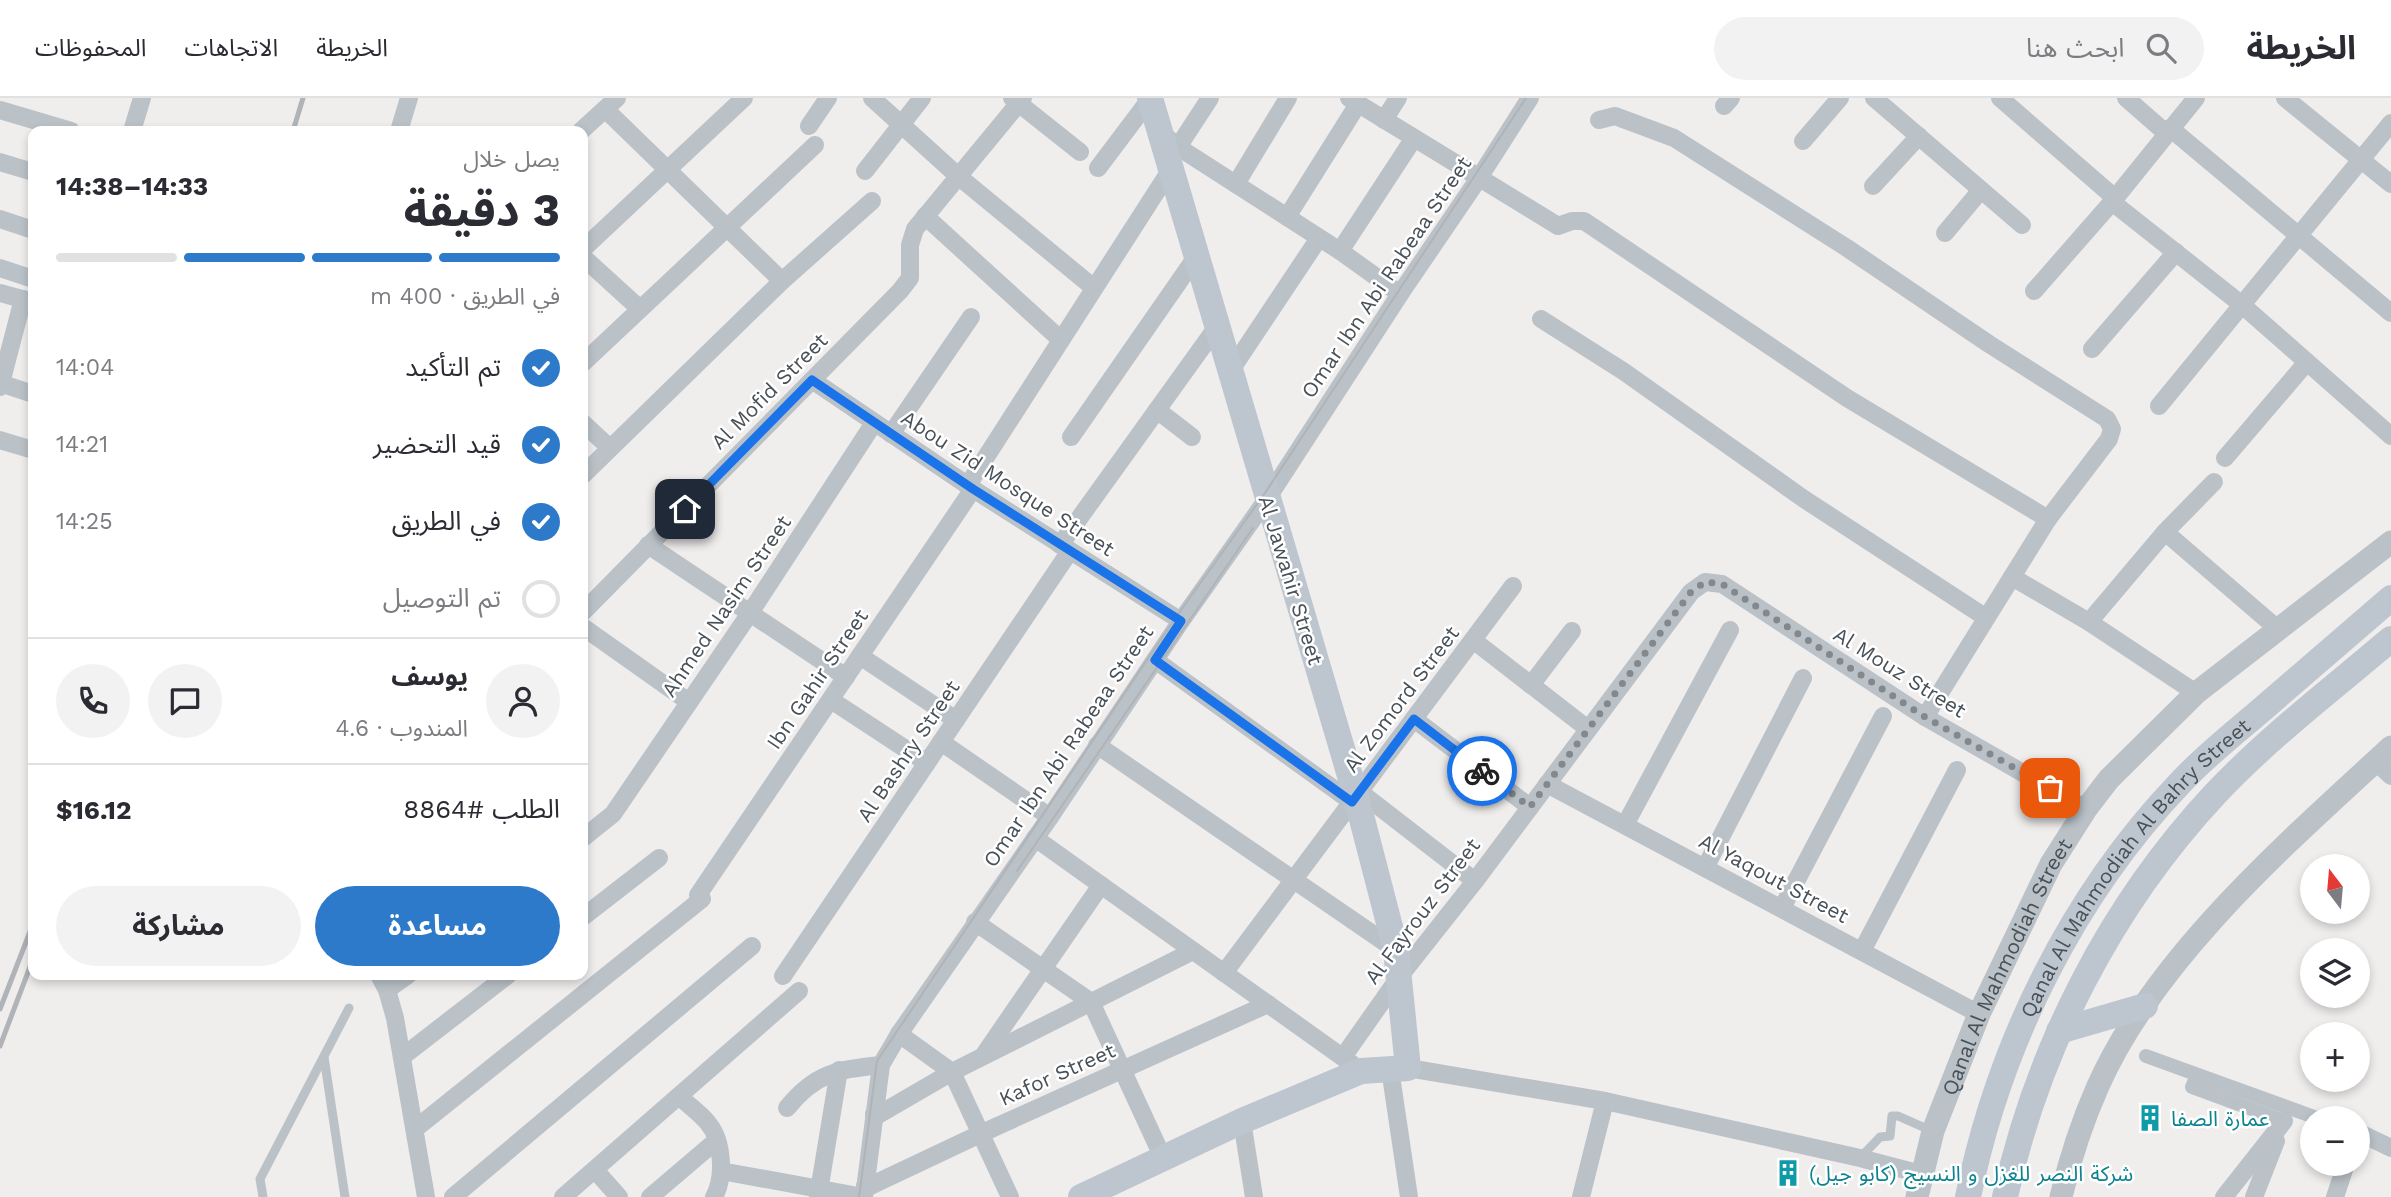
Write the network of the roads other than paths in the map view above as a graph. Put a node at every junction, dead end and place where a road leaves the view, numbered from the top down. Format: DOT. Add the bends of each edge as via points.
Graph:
graph roads {
  1 [pos="142,98"];
  2 [pos="409,98"];
  3 [pos="744,98"];
  4 [pos="828,98"];
  5 [pos="872,98"];
  6 [pos="922,98"];
  7 [pos="1150,98"];
  8 [pos="1210,98"];
  9 [pos="1288,98"];
  10 [pos="1398,98"];
  11 [pos="1530,98"];
  12 [pos="1840,98"];
  13 [pos="1874,98"];
  14 [pos="2000,98"];
  15 [pos="2126,98"];
  16 [pos="2196,98"];
  17 [pos="2285,98"];
  18 [pos="1018,100"];
  19 [pos="1354,101"];
  20 [pos="611,103"];
  21 [pos="0,110"];
  22 [pos="1384,120"];
  23 [pos="1599,120"];
  24 [pos="2391,123"];
  25 [pos="902,125"];
  26 [pos="54,126"];
  27 [pos="134,126"];
  28 [pos="401,126"];
  29 [pos="586,126"];
  30 [pos="809,126"];
  31 [pos="2168,131"];
  32 [pos="1919,136"];
  33 [pos="1414,138"];
  34 [pos="1803,141"];
  35 [pos="815,145"];
  36 [pos="1169,149"];
  37 [pos="1080,152"];
  38 [pos="2362,159"];
  39 [pos="0,162"];
  40 [pos="1098,168"];
  41 [pos="28,170"];
  42 [pos="668,170"];
  43 [pos="865,171"];
  44 [pos="958,176"];
  45 [pos="1481,179"];
  46 [pos="1236,184"];
  47 [pos="2391,184"];
  48 [pos="1873,186"];
  49 [pos="1981,190"];
  50 [pos="2114,200"];
  51 [pos="872,201"];
  52 [pos="925,216"];
  53 [pos="1287,217"];
  54 [pos="0,219"];
  55 [pos="2022,225"];
  56 [pos="727,227"];
  57 [pos="28,228"];
  58 [pos="1945,233"];
  59 [pos="2299,236"];
  60 [pos="1320,238"];
  61 [pos="588,245"];
  62 [pos="1340,251"];
  63 [pos="2176,252"];
  64 [pos="1196,257"];
  65 [pos="588,262"];
  66 [pos="0,268"];
  67 [pos="28,277"];
  68 [pos="782,281"];
  69 [pos="1094,288"];
  70 [pos="2034,291"];
  71 [pos="0,293"];
  72 [pos="1400,294"];
  73 [pos="28,301"];
  74 [pos="2242,304"];
  75 [pos="640,309"];
  76 [pos="2391,313"];
  77 [pos="971,317"];
  78 [pos="1541,319"];
  79 [pos="1216,328"];
  80 [pos="1060,340"];
  81 [pos="2092,349"];
  82 [pos="588,358"];
  83 [pos="2307,362"];
  84 [pos="1229,373"];
  85 [pos="812,380"];
  86 [pos="0,385"];
  87 [pos="28,393"];
  88 [pos="2159,406"];
  89 [pos="1157,410"];
  90 [pos="874,422"];
  91 [pos="588,428"];
  92 [pos="2389,430"];
  93 [pos="891,434"];
  94 [pos="1071,437"];
  95 [pos="1192,437"];
  96 [pos="0,440"];
  97 [pos="28,448"];
  98 [pos="610,448"];
  99 [pos="2225,458"];
  100 [pos="588,470"];
  101 [pos="2214,482"];
  102 [pos="970,487"];
  103 [pos="1267,499"];
  104 [pos="2048,519"];
  105 [pos="2165,532"];
  106 [pos="2391,542"];
  107 [pos="648,545"];
  108 [pos="1065,548"];
  109 [pos="2012,577"];
  110 [pos="1513,586"];
  111 [pos="1691,592"];
  112 [pos="2391,598"];
  113 [pos="588,607"];
  114 [pos="750,613"];
  115 [pos="1985,617"];
  116 [pos="1181,621"];
  117 [pos="2089,622"];
  118 [pos="1730,630"];
  119 [pos="2278,630"];
  120 [pos="588,631"];
  121 [pos="1572,631"];
  122 [pos="2391,639"];
  123 [pos="1473,640"];
  124 [pos="860,656"];
  125 [pos="1155,660"];
  126 [pos="846,677"];
  127 [pos="1803,678"];
  128 [pos="1531,685"];
  129 [pos="2196,693"];
  130 [pos="831,699"];
  131 [pos="689,702"];
  132 [pos="1883,716"];
  133 [pos="1925,717"];
  134 [pos="1414,719"];
  135 [pos="956,720"];
  136 [pos="1588,729"];
  137 [pos="941,742"];
  138 [pos="1097,745"];
  139 [pos="2386,761"];
  140 [pos="927,763"];
  141 [pos="1957,770"];
  142 [pos="1547,784"];
  143 [pos="1356,797"];
  144 [pos="1530,807"];
  145 [pos="2086,809"];
  146 [pos="1050,817"];
  147 [pos="1625,825"];
  148 [pos="588,834"];
  149 [pos="1035,838"];
  150 [pos="659,858"];
  151 [pos="1705,867"];
  152 [pos="1293,881"];
  153 [pos="1475,881"];
  154 [pos="1101,886"];
  155 [pos="1782,908"];
  156 [pos="588,913"];
  157 [pos="975,922"];
  158 [pos="752,946"];
  159 [pos="1193,951"];
  160 [pos="1862,951"];
  161 [pos="1398,963"];
  162 [pos="1043,969"];
  163 [pos="1224,973"];
  164 [pos="783,976"];
  165 [pos="502,980"];
  166 [pos="383,983"];
  167 [pos="799,991"];
  168 [pos="1091,1002"];
  169 [pos="1268,1004"];
  170 [pos="2145,1006"];
  171 [pos="349,1008"];
  172 [pos="1979,1014"];
  173 [pos="2059,1031"];
  174 [pos="899,1034"];
  175 [pos="983,1056"];
  176 [pos="2146,1056"];
  177 [pos="324,1057"];
  178 [pos="402,1057"];
  179 [pos="1352,1064"];
  180 [pos="881,1065"];
  181 [pos="1399,1069"];
  182 [pos="839,1070"];
  183 [pos="1123,1070"];
  184 [pos="952,1072"];
  185 [pos="2197,1075"];
  186 [pos="678,1096"];
  187 [pos="1605,1101"];
  188 [pos="787,1108"];
  189 [pos="2300,1112"];
  190 [pos="874,1114"];
  191 [pos="1242,1121"];
  192 [pos="2284,1121"];
  193 [pos="415,1129"];
  194 [pos="1933,1131"];
  195 [pos="981,1134"];
  196 [pos="717,1140"];
  197 [pos="2370,1140"];
  198 [pos="2391,1148"];
  199 [pos="1163,1158"];
  200 [pos="1860,1158"];
  201 [pos="595,1170"];
  202 [pos="721,1171"];
  203 [pos="1921,1174"];
  204 [pos="2342,1176"];
  205 [pos="1116,1189"];
  206 [pos="819,1193"];
  207 [pos="865,1193"];
  208 [pos="263,1197"];
  209 [pos="345,1197"];
  210 [pos="426,1197"];
  211 [pos="453,1197"];
  212 [pos="563,1197"];
  213 [pos="619,1197"];
  214 [pos="650,1197"];
  215 [pos="714,1197"];
  216 [pos="1010,1197"];
  217 [pos="1082,1197"];
  218 [pos="1254,1197"];
  219 [pos="1409,1197"];
  220 [pos="1581,1197"];
  221 [pos="1917,1197"];
  222 [pos="1968,1197"];
  223 [pos="2005,1197"];
  224 [pos="2061,1197"];
  225 [pos="2224,1197"];
  226 [pos="2254,1197"];
  227 [pos="2335,1197"];
  1 -- 27 [label="street"];
  2 -- 28 [label="street"];
  3 -- 42 [label="street"];
  4 -- 30 [label="street"];
  5 -- 25 [label="street"];
  6 -- 25 [label="street"];
  7 -- 36 [label="main road, Al Jawahir Street"];
  7 -- 40 [label="street"];
  8 -- 36 [label="street, Ibn Gahir Street"];
  9 -- 46 [label="street"];
  10 -- 22 [label="street"];
  11 -- 45 [label="street, Omar Ibn Abi Rabeaa Street"];
  12 -- 34 [label="street"];
  13 -- 32 [label="street"];
  14 -- 50 [label="street"];
  15 -- 31 [label="street"];
  16 -- 31 [label="street"];
  17 -- 38 [label="street"];
  18 -- 37 [label="street"];
  18 -- 44 [label="street, Al Mofid Street"];
  19 -- 22 [label="street"];
  19 -- 53 [label="street"];
  20 -- 29 [label="street"];
  20 -- 42 [label="street"];
  21 -- 26 [label="street"];
  22 -- 33 [label="street"];
  23 -- 104 [label="street" via="1615,116 1674,138 2107,419 2112,429 2109,439"];
  24 -- 38 [label="street"];
  25 -- 43 [label="street"];
  25 -- 44 [label="street"];
  31 -- 50 [label="street"];
  31 -- 59 [label="street"];
  32 -- 48 [label="street"];
  32 -- 49 [label="street"];
  33 -- 45 [label="street"];
  33 -- 62 [label="street"];
  35 -- 56 [label="street"];
  36 -- 46 [label="street"];
  36 -- 64 [label="main road, Al Jawahir Street"];
  36 -- 69 [label="street, Ibn Gahir Street"];
  38 -- 47 [label="street"];
  38 -- 59 [label="street"];
  39 -- 41 [label="street"];
  42 -- 56 [label="street"];
  42 -- 61 [label="street"];
  44 -- 52 [label="street, Al Mofid Street"];
  44 -- 69 [label="street"];
  45 -- 72 [label="street, Omar Ibn Abi Rabeaa Street"];
  45 -- 104 [label="street" via="1558,226 1584,221 1847,398"];
  46 -- 53 [label="street"];
  49 -- 55 [label="street"];
  49 -- 58 [label="street"];
  50 -- 63 [label="street"];
  50 -- 70 [label="street"];
  51 -- 68 [label="street"];
  52 -- 80 [label="street"];
  52 -- 85 [label="street, Al Mofid Street" via="910,245 910,278"];
  53 -- 60 [label="street"];
  54 -- 57 [label="street"];
  56 -- 68 [label="street"];
  56 -- 75 [label="street"];
  59 -- 74 [label="street"];
  59 -- 76 [label="street"];
  60 -- 62 [label="street"];
  60 -- 84 [label="street"];
  62 -- 72 [label="street"];
  63 -- 74 [label="street"];
  63 -- 81 [label="street"];
  64 -- 79 [label="main road, Al Jawahir Street"];
  64 -- 94 [label="street"];
  65 -- 75 [label="street"];
  66 -- 67 [label="street"];
  68 -- 98 [label="street"];
  69 -- 80 [label="street, Ibn Gahir Street"];
  71 -- 73 [label="street"];
  72 -- 103 [label="street, Omar Ibn Abi Rabeaa Street"];
  73 -- 86 [label="street"];
  74 -- 83 [label="street"];
  74 -- 88 [label="street"];
  75 -- 82 [label="street"];
  77 -- 93 [label="street"];
  78 -- 115 [label="street"];
  79 -- 84 [label="main road, Al Jawahir Street"];
  79 -- 89 [label="street, Al Bashry Street"];
  80 -- 102 [label="street, Ibn Gahir Street"];
  83 -- 92 [label="street"];
  83 -- 99 [label="street"];
  84 -- 103 [label="main road, Al Jawahir Street"];
  85 -- 90 [label="street, Abou Zid Mosque Street"];
  85 -- 107 [label="street, Al Mofid Street"];
  86 -- 87 [label="street"];
  89 -- 95 [label="street"];
  89 -- 108 [label="street, Al Bashry Street"];
  90 -- 93 [label="street, Abou Zid Mosque Street"];
  90 -- 114 [label="street, Ahmed Nasim Street"];
  91 -- 98 [label="street"];
  93 -- 102 [label="street, Abou Zid Mosque Street"];
  96 -- 97 [label="street"];
  98 -- 100 [label="street"];
  101 -- 105 [label="street"];
  102 -- 108 [label="street, Abou Zid Mosque Street"];
  102 -- 124 [label="street, Ibn Gahir Street"];
  103 -- 116 [label="street, Omar Ibn Abi Rabeaa Street"];
  103 -- 143 [label="main road, Al Jawahir Street"];
  104 -- 109 [label="street"];
  105 -- 117 [label="street"];
  105 -- 119 [label="street"];
  106 -- 119 [label="street, Qanal Al Mahmodiah Street"];
  107 -- 113 [label="street, Al Mofid Street"];
  107 -- 114 [label="street"];
  108 -- 116 [label="street, Abou Zid Mosque Street"];
  108 -- 135 [label="street, Al Bashry Street"];
  109 -- 115 [label="street"];
  109 -- 117 [label="street"];
  110 -- 123 [label="street, Al Zomord Street"];
  111 -- 133 [label="street, Al Mouz Street" via="1705,582 1722,584"];
  111 -- 136 [label="street, Al Fayrouz Street"];
  112 -- 222 [label="main road, Qanal Al Mahmodiah Al Bahry Street" via="2194,768 2120,856 2069,933 2028,1012 1996,1092"];
  114 -- 126 [label="street"];
  114 -- 131 [label="street, Ahmed Nasim Street"];
  115 -- 133 [label="street"];
  116 -- 125 [label="street, Omar Ibn Abi Rabeaa Street"];
  117 -- 129 [label="street"];
  118 -- 147 [label="street"];
  119 -- 129 [label="street, Qanal Al Mahmodiah Street"];
  120 -- 131 [label="street"];
  121 -- 128 [label="street"];
  122 -- 173 [label="main road, Qanal Al Mahmodiah Al Bahry Street" via="2244,765 2191,821 2120,918"];
  123 -- 128 [label="street"];
  123 -- 134 [label="street, Al Zomord Street"];
  124 -- 126 [label="street, Ibn Gahir Street"];
  124 -- 135 [label="street"];
  125 -- 138 [label="street, Omar Ibn Abi Rabeaa Street"];
  125 -- 143 [label="street"];
  126 -- 130 [label="street, Ibn Gahir Street"];
  127 -- 151 [label="street"];
  128 -- 136 [label="street"];
  129 -- 145 [label="street, Qanal Al Mahmodiah Street" via="2109,779"];
  130 -- 140 [label="street"];
  130 -- 193 [label="street, Ibn Gahir Street" via="700,897"];
  131 -- 148 [label="street, Ahmed Nasim Street" via="613,814"];
  132 -- 155 [label="street"];
  133 -- 145 [label="street, Al Mouz Street"];
  134 -- 143 [label="street, Al Zomord Street"];
  134 -- 144 [label="street"];
  135 -- 137 [label="street, Al Bashry Street"];
  136 -- 142 [label="street, Al Fayrouz Street"];
  137 -- 140 [label="street, Al Bashry Street"];
  137 -- 146 [label="street"];
  138 -- 146 [label="street, Omar Ibn Abi Rabeaa Street"];
  138 -- 152 [label="street"];
  139 -- 170 [label="street" via="2237,895"];
  140 -- 164 [label="street, Al Bashry Street"];
  141 -- 160 [label="street"];
  142 -- 144 [label="street, Al Fayrouz Street"];
  142 -- 147 [label="street, Al Yaqout Street"];
  143 -- 152 [label="street, Al Zomord Street"];
  143 -- 153 [label="street"];
  143 -- 161 [label="main road, Al Jawahir Street"];
  144 -- 153 [label="street, Al Fayrouz Street"];
  145 -- 172 [label="street, Qanal Al Mahmodiah Street" via="2051,864"];
  146 -- 149 [label="street, Omar Ibn Abi Rabeaa Street"];
  147 -- 151 [label="street, Al Yaqout Street"];
  149 -- 154 [label="street"];
  149 -- 157 [label="street, Omar Ibn Abi Rabeaa Street"];
  150 -- 156 [label="street"];
  151 -- 155 [label="street, Al Yaqout Street"];
  152 -- 161 [label="street"];
  152 -- 163 [label="street, Al Zomord Street"];
  153 -- 161 [label="street, Al Fayrouz Street"];
  154 -- 159 [label="street"];
  154 -- 162 [label="street"];
  155 -- 160 [label="street, Al Yaqout Street"];
  157 -- 162 [label="street"];
  157 -- 174 [label="street, Omar Ibn Abi Rabeaa Street"];
  158 -- 211 [label="street"];
  159 -- 163 [label="street"];
  159 -- 168 [label="street"];
  160 -- 172 [label="street, Al Yaqout Street"];
  161 -- 179 [label="street, Al Fayrouz Street"];
  161 -- 181 [label="main road, Al Jawahir Street"];
  162 -- 168 [label="street"];
  162 -- 175 [label="street"];
  163 -- 169 [label="street"];
  165 -- 178 [label="street"];
  166 -- 178 [label="street" via="396,1018"];
  167 -- 186 [label="street"];
  168 -- 175 [label="street"];
  168 -- 183 [label="street"];
  169 -- 179 [label="street"];
  169 -- 183 [label="street, Kafor Street"];
  170 -- 173 [label="main road"];
  170 -- 224 [label="street" via="2098,1085"];
  171 -- 177 [label="lane"];
  172 -- 194 [label="street, Qanal Al Mahmodiah Street"];
  173 -- 223 [label="main road, Qanal Al Mahmodiah Al Bahry Street" via="2028,1111"];
  174 -- 180 [label="street, Omar Ibn Abi Rabeaa Street"];
  174 -- 184 [label="street"];
  175 -- 184 [label="street"];
  176 -- 185 [label="street"];
  177 -- 208 [label="lane" via="260,1179"];
  177 -- 209 [label="lane"];
  178 -- 193 [label="street"];
  179 -- 181 [label="main road"];
  179 -- 191 [label="main road"];
  180 -- 182 [label="street"];
  180 -- 190 [label="street, Omar Ibn Abi Rabeaa Street"];
  181 -- 187 [label="street"];
  181 -- 219 [label="street"];
  182 -- 188 [label="street" via="818,1078"];
  182 -- 206 [label="street"];
  183 -- 195 [label="street, Kafor Street"];
  183 -- 199 [label="street"];
  184 -- 190 [label="street"];
  184 -- 195 [label="street"];
  185 -- 189 [label="street"];
  185 -- 192 [label="street" via="2192,1087"];
  186 -- 196 [label="street" via="708,1123"];
  186 -- 201 [label="street"];
  187 -- 200 [label="street"];
  187 -- 220 [label="street"];
  190 -- 207 [label="street, Omar Ibn Abi Rabeaa Street"];
  191 -- 199 [label="main road"];
  191 -- 218 [label="street"];
  192 -- 225 [label="street"];
  192 -- 226 [label="street"];
  193 -- 210 [label="street"];
  194 -- 200 [label="lane" via="1892,1116 1890,1136 1880,1137"];
  194 -- 203 [label="street, Qanal Al Mahmodiah Street"];
  195 -- 207 [label="street, Kafor Street" via="870,1186"];
  195 -- 216 [label="street"];
  196 -- 202 [label="street"];
  196 -- 214 [label="street"];
  197 -- 198 [label="street"];
  199 -- 205 [label="main road"];
  200 -- 203 [label="street"];
  201 -- 212 [label="street"];
  201 -- 213 [label="street"];
  202 -- 206 [label="street"];
  202 -- 215 [label="street"];
  203 -- 221 [label="street, Qanal Al Mahmodiah Street"];
  204 -- 227 [label="street"];
  205 -- 217 [label="main road"];
  206 -- 207 [label="street"];
}
